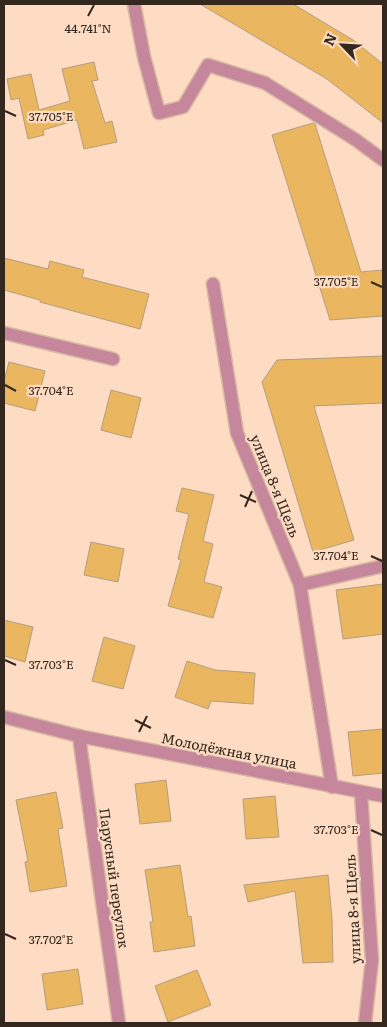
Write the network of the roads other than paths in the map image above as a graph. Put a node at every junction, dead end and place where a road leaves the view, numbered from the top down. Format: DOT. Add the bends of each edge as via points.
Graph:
graph roads {
  1 [pos="134,4"];
  2 [pos="383,160"];
  3 [pos="213,284"];
  4 [pos="4,333"];
  5 [pos="112,359"];
  6 [pos="383,566"];
  7 [pos="300,586"];
  8 [pos="4,717"];
  9 [pos="79,736"];
  10 [pos="332,787"];
  11 [pos="361,793"];
  12 [pos="383,796"];
  13 [pos="119,1023"];
  14 [pos="366,1023"];
  1 -- 2 [label="street" via="159,113 183,107 208,65 265,84"];
  3 -- 7 [label="street, улица 8-я Щель" via="237,433"];
  4 -- 5 [label="street"];
  6 -- 7 [label="street"];
  7 -- 10 [label="street, улица 8-я Щель"];
  8 -- 9 [label="street, Молодёжная улица"];
  9 -- 10 [label="street, Молодёжная улица"];
  9 -- 13 [label="street, Парусный переулок"];
  10 -- 11 [label="street, Молодёжная улица"];
  11 -- 12 [label="street, Молодёжная улица"];
  11 -- 14 [label="street, улица 8-я Щель" via="372,960"];
}
